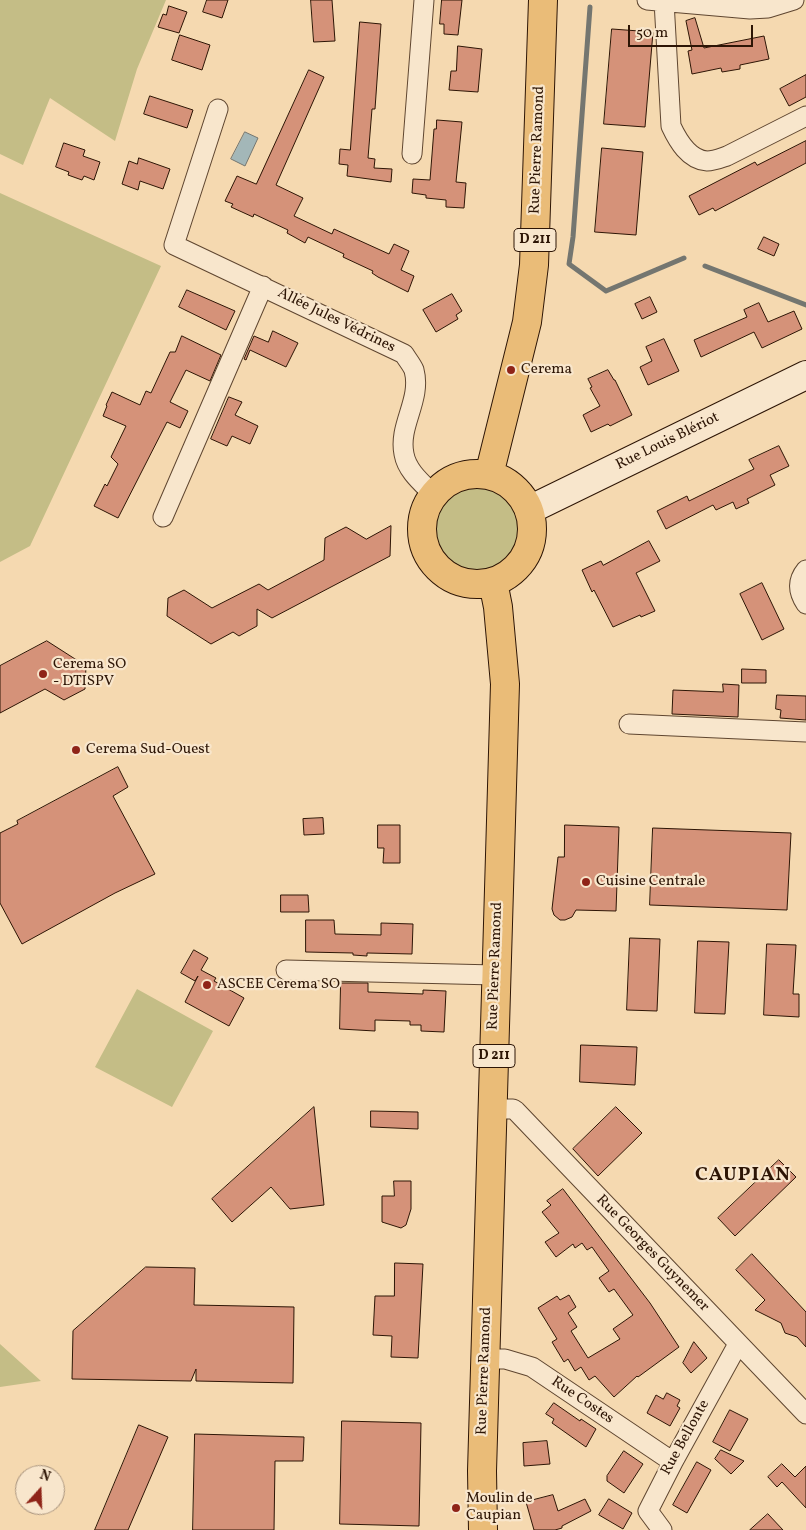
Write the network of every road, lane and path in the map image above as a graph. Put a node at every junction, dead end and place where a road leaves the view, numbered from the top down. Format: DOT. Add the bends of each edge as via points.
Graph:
graph roads {
  1 [pos="424,0"];
  2 [pos="543,0"];
  3 [pos="794,0"];
  4 [pos="656,1"];
  5 [pos="710,3"];
  6 [pos="218,109"];
  7 [pos="806,116"];
  8 [pos="412,154"];
  9 [pos="263,286"];
  10 [pos="806,375"];
  11 [pos="489,474"];
  12 [pos="433,494"];
  13 [pos="529,510"];
  14 [pos="163,517"];
  15 [pos="806,570"];
  16 [pos="493,582"];
  17 [pos="806,604"];
  18 [pos="629,724"];
  19 [pos="806,732"];
  20 [pos="286,970"];
  21 [pos="495,975"];
  22 [pos="492,1109"];
  23 [pos="738,1344"];
  24 [pos="485,1359"];
  25 [pos="806,1414"];
  26 [pos="672,1462"];
  27 [pos="483,1530"];
  28 [pos="662,1530"];
  1 -- 8 [label="street"];
  2 -- 11 [label="main road, Rue Pierre Ramond / D 211" via="534,265 527,322"];
  3 -- 5 [label="street" via="759,9"];
  4 -- 5 [label="street"];
  4 -- 7 [label="street" via="671,126 686,150 707,161 717,159"];
  6 -- 9 [label="street, Allée Jules Védrines" via="174,245"];
  9 -- 12 [label="street, Allée Jules Védrines" via="404,354 414,369 416,394 402,436 404,455 414,474"];
  9 -- 14 [label="street, Allée Jules Védrines"];
  10 -- 13 [label="street, Rue Louis Blériot"];
  11 -- 12 [label="main road" via="458,476"];
  11 -- 13 [label="main road" via="520,494"];
  12 -- 16 [label="main road" via="424,510 421,529 424,548 434,565 446,576 461,582 477,585"];
  13 -- 16 [label="main road" via="533,528 522,562"];
  15 -- 17 [label="street" via="799,586"];
  16 -- 21 [label="main road, Rue Pierre Ramond / D 211" via="505,684"];
  18 -- 19 [label="street"];
  20 -- 21 [label="street"];
  21 -- 22 [label="main road, Rue Pierre Ramond / D 211"];
  22 -- 23 [label="street, Rue Georges Guynemer" via="516,1111"];
  22 -- 24 [label="main road, Rue Pierre Ramond / D 211"];
  23 -- 25 [label="street, Rue Georges Guynemer"];
  23 -- 26 [label="street, Rue Bellonte"];
  24 -- 26 [label="street, Rue Costes" via="505,1359 532,1367"];
  24 -- 27 [label="main road, Rue Pierre Ramond / D 211"];
  26 -- 28 [label="street, Rue Bellonte" via="648,1511"];
}
